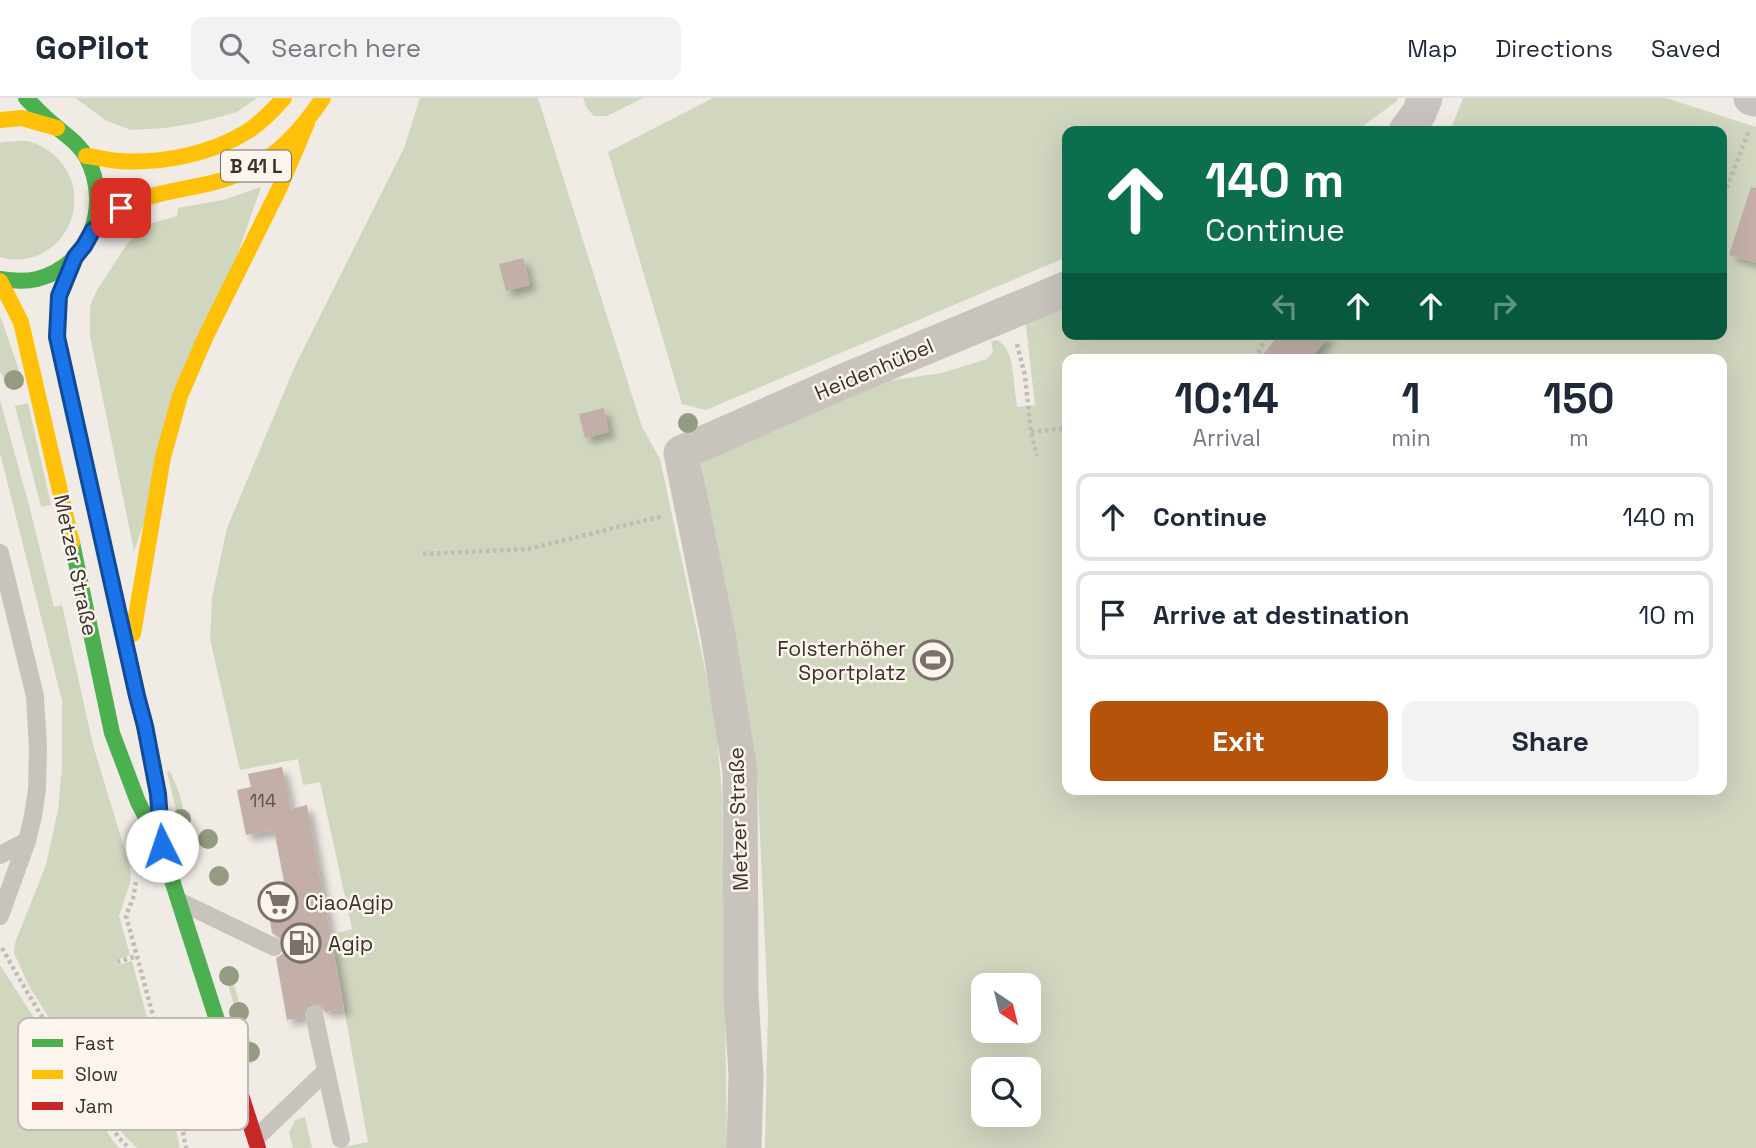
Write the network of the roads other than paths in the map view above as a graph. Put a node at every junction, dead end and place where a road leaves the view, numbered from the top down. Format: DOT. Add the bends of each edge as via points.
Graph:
graph roads {
  1 [pos="26,98"];
  2 [pos="284,98"];
  3 [pos="323,98"];
  4 [pos="1425,98"];
  5 [pos="0,120"];
  6 [pos="307,123"];
  7 [pos="1410,126"];
  8 [pos="57,128"];
  9 [pos="86,156"];
  10 [pos="93,230"];
  11 [pos="75,257"];
  12 [pos="0,280"];
  13 [pos="1062,291"];
  14 [pos="681,453"];
  15 [pos="0,553"];
  16 [pos="130,662"];
  17 [pos="27,841"];
  18 [pos="162,846"];
  19 [pos="0,855"];
  20 [pos="180,902"];
  21 [pos="0,916"];
  22 [pos="274,947"];
  23 [pos="314,1014"];
  24 [pos="217,1018"];
  25 [pos="326,1071"];
  26 [pos="248,1115"];
  27 [pos="341,1139"];
  28 [pos="257,1143"];
  29 [pos="744,1148"];
  1 -- 8 [label="main road, Metzer Straße"];
  2 -- 9 [label="main road, B 41 L" via="247,132 216,147 160,159 119,161"];
  3 -- 6 [label="main road, B 41 L"];
  4 -- 7 [label="street"];
  5 -- 8 [label="main road, Metzer Straße" via="35,120"];
  6 -- 10 [label="main road, B 41 L" via="275,154 248,170 121,208"];
  6 -- 16 [label="main road" via="180,396 163,457"];
  8 -- 9 [label="main road, Metzer Straße"];
  9 -- 10 [label="main road, Metzer Straße" via="99,201"];
  10 -- 11 [label="main road, Metzer Straße"];
  11 -- 12 [label="main road, Metzer Straße" via="42,277"];
  11 -- 16 [label="main road, Metzer Straße" via="59,296 57,337"];
  12 -- 18 [label="main road, Metzer Straße" via="21,322 29,352 112,733 138,802"];
  13 -- 14 [label="street, Heidenhübel"];
  14 -- 29 [label="street, Metzer Straße" via="740,771"];
  15 -- 17 [label="lane" via="35,696 37,789"];
  16 -- 18 [label="main road, Metzer Straße" via="158,794"];
  17 -- 19 [label="lane"];
  17 -- 21 [label="lane"];
  18 -- 20 [label="main road, Metzer Straße"];
  20 -- 22 [label="lane"];
  20 -- 24 [label="main road, Metzer Straße"];
  23 -- 25 [label="lane"];
  25 -- 27 [label="lane"];
  25 -- 28 [label="lane"];
  26 -- 28 [label="main road, Metzer Straße"];
}
